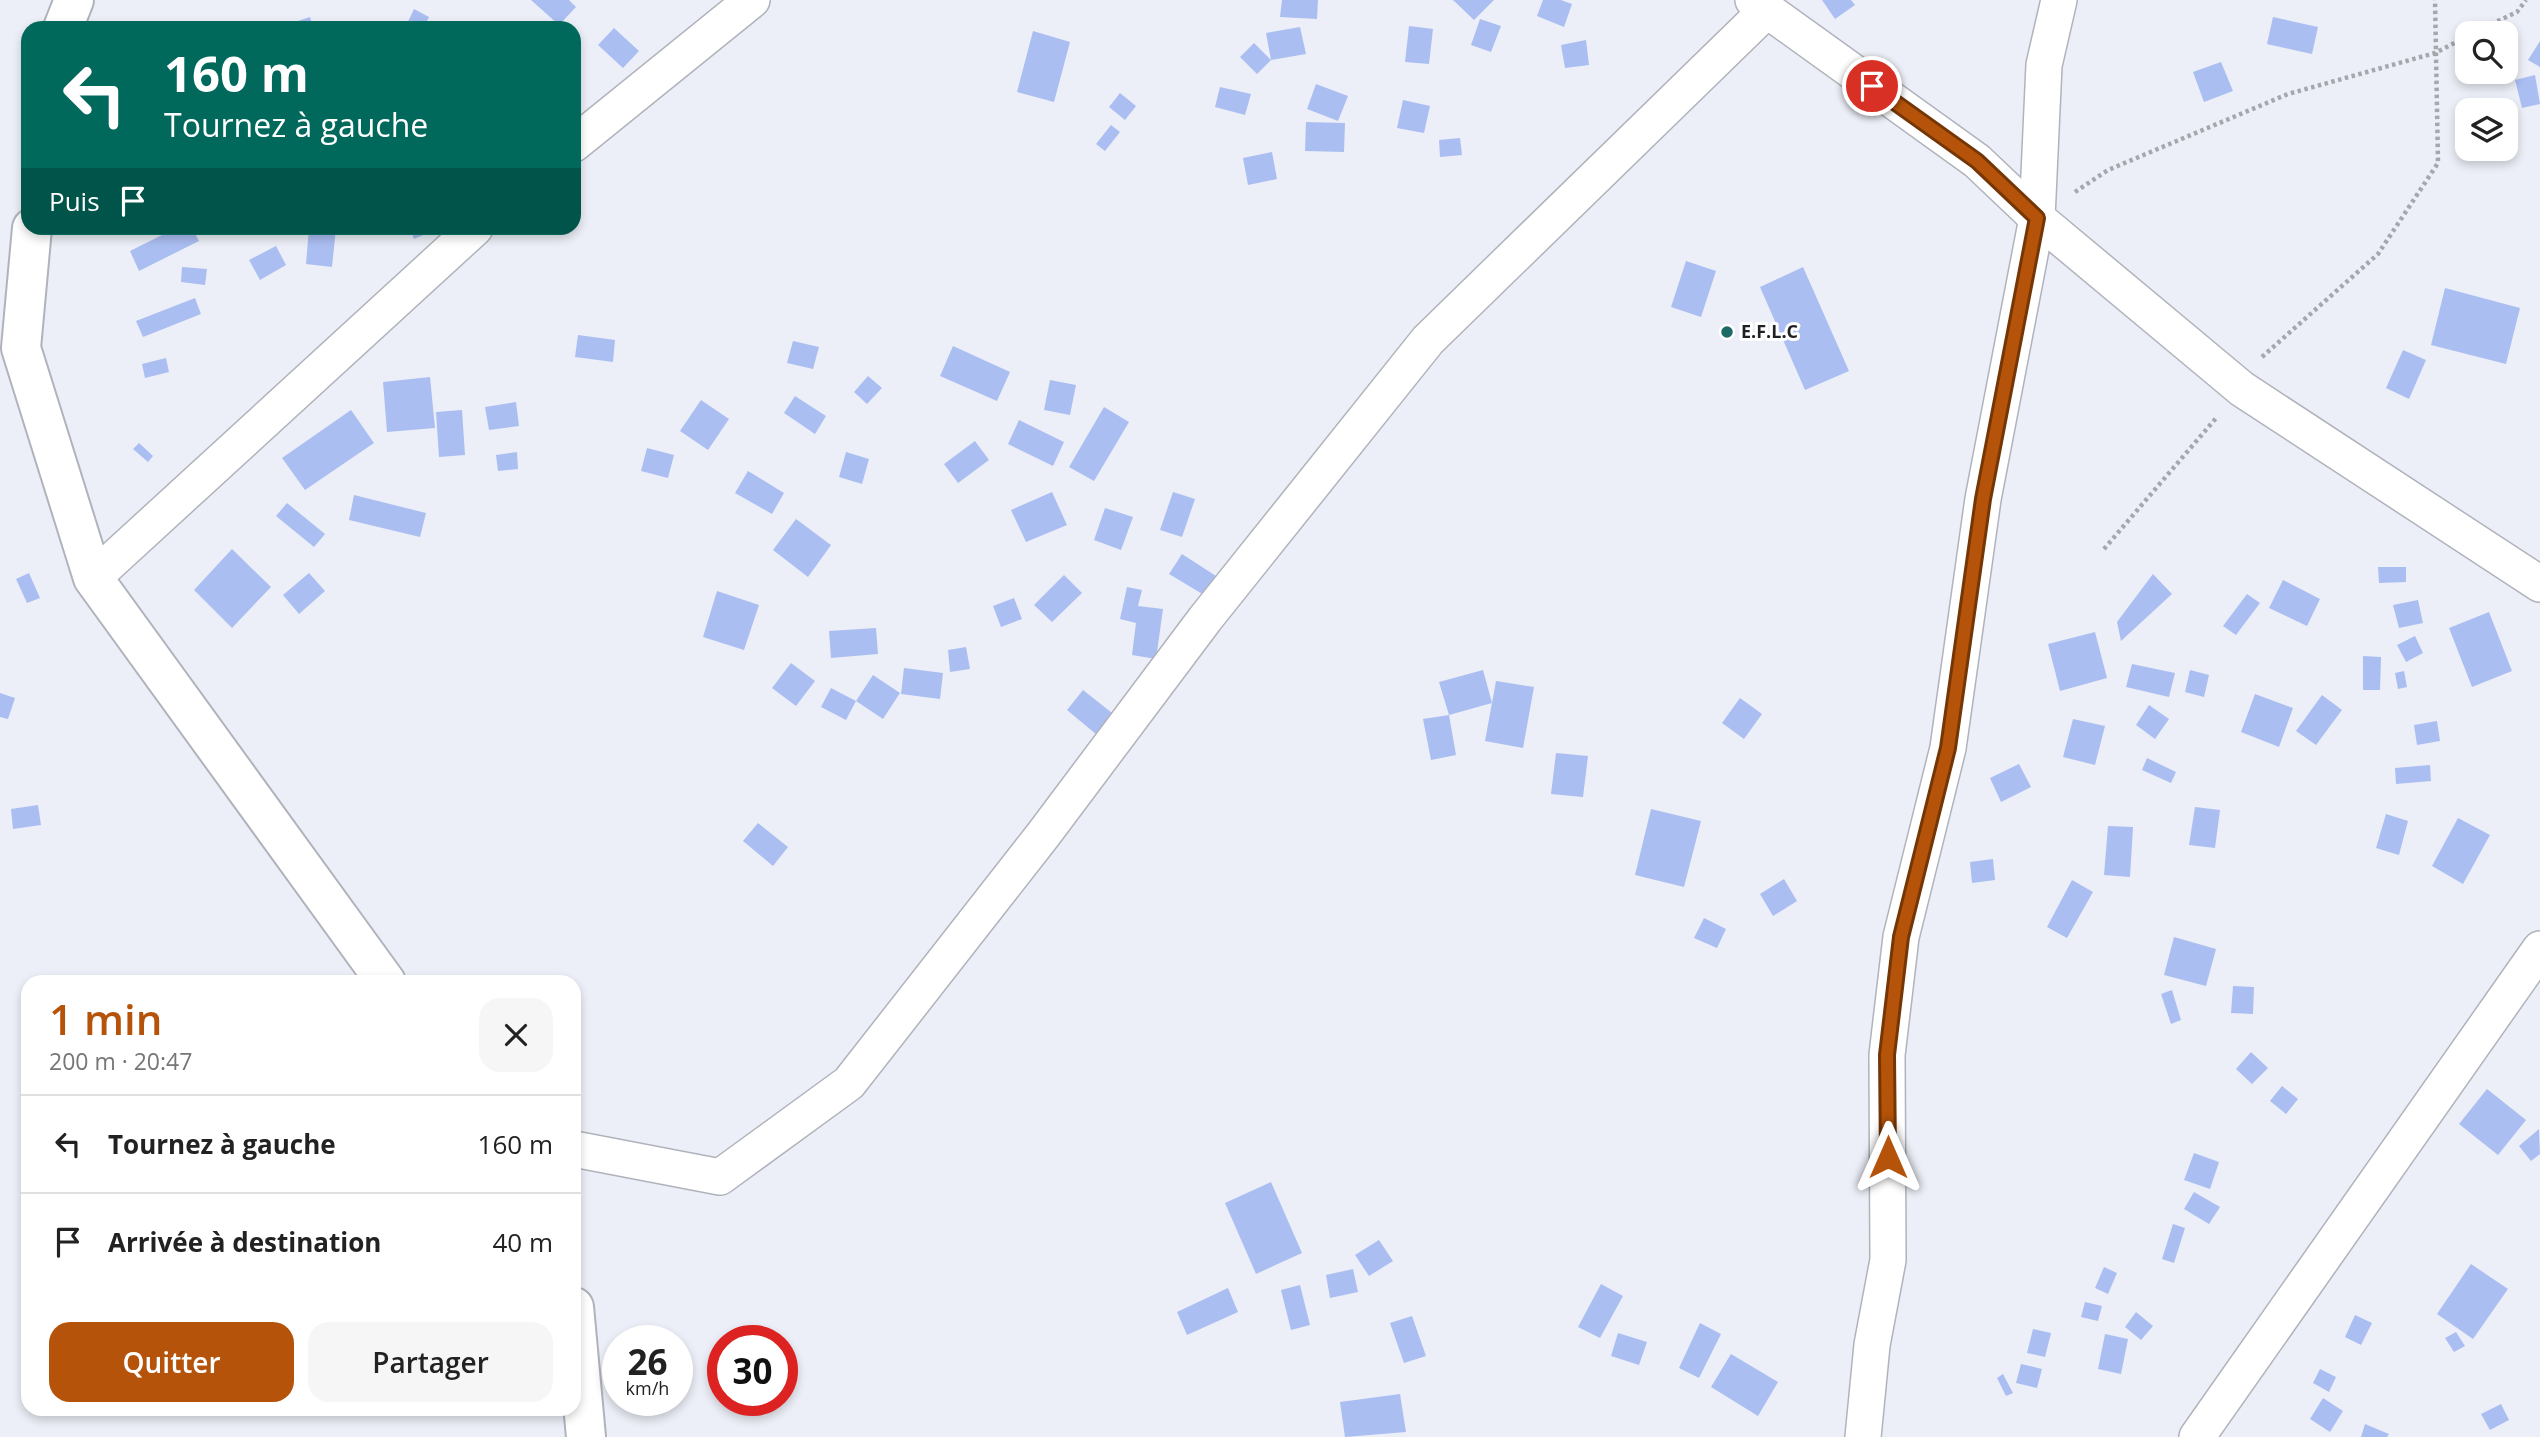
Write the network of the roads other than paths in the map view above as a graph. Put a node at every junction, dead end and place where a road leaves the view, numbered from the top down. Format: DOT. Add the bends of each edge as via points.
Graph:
graph roads {
  1 [pos="74,0"];
  2 [pos="752,0"];
  3 [pos="2059,0"];
  4 [pos="1760,5"];
  5 [pos="66,21"];
  6 [pos="581,138"];
  7 [pos="2037,218"];
  8 [pos="31,235"];
  9 [pos="467,235"];
  10 [pos="10,354"];
  11 [pos="93,578"];
  12 [pos="2540,584"];
  13 [pos="2540,949"];
  14 [pos="381,975"];
  15 [pos="581,1150"];
  16 [pos="581,1383"];
  17 [pos="586,1437"];
  18 [pos="1863,1437"];
  19 [pos="2197,1437"];
  1 -- 5 [label="main road"];
  2 -- 6 [label="street"];
  3 -- 7 [label="street" via="2044,65"];
  4 -- 7 [label="street" via="1977,161"];
  4 -- 15 [label="street" via="1428,341 1205,619 849,1083 720,1177"];
  7 -- 12 [label="street" via="2242,389"];
  7 -- 18 [label="street" via="1983,499 1948,748 1901,937 1887,1055 1888,1260 1872,1345"];
  8 -- 10 [label="main road"];
  9 -- 11 [label="street"];
  10 -- 11 [label="main road"];
  11 -- 14 [label="main road"];
  13 -- 19 [label="street"];
  16 -- 17 [label="main road"];
}
